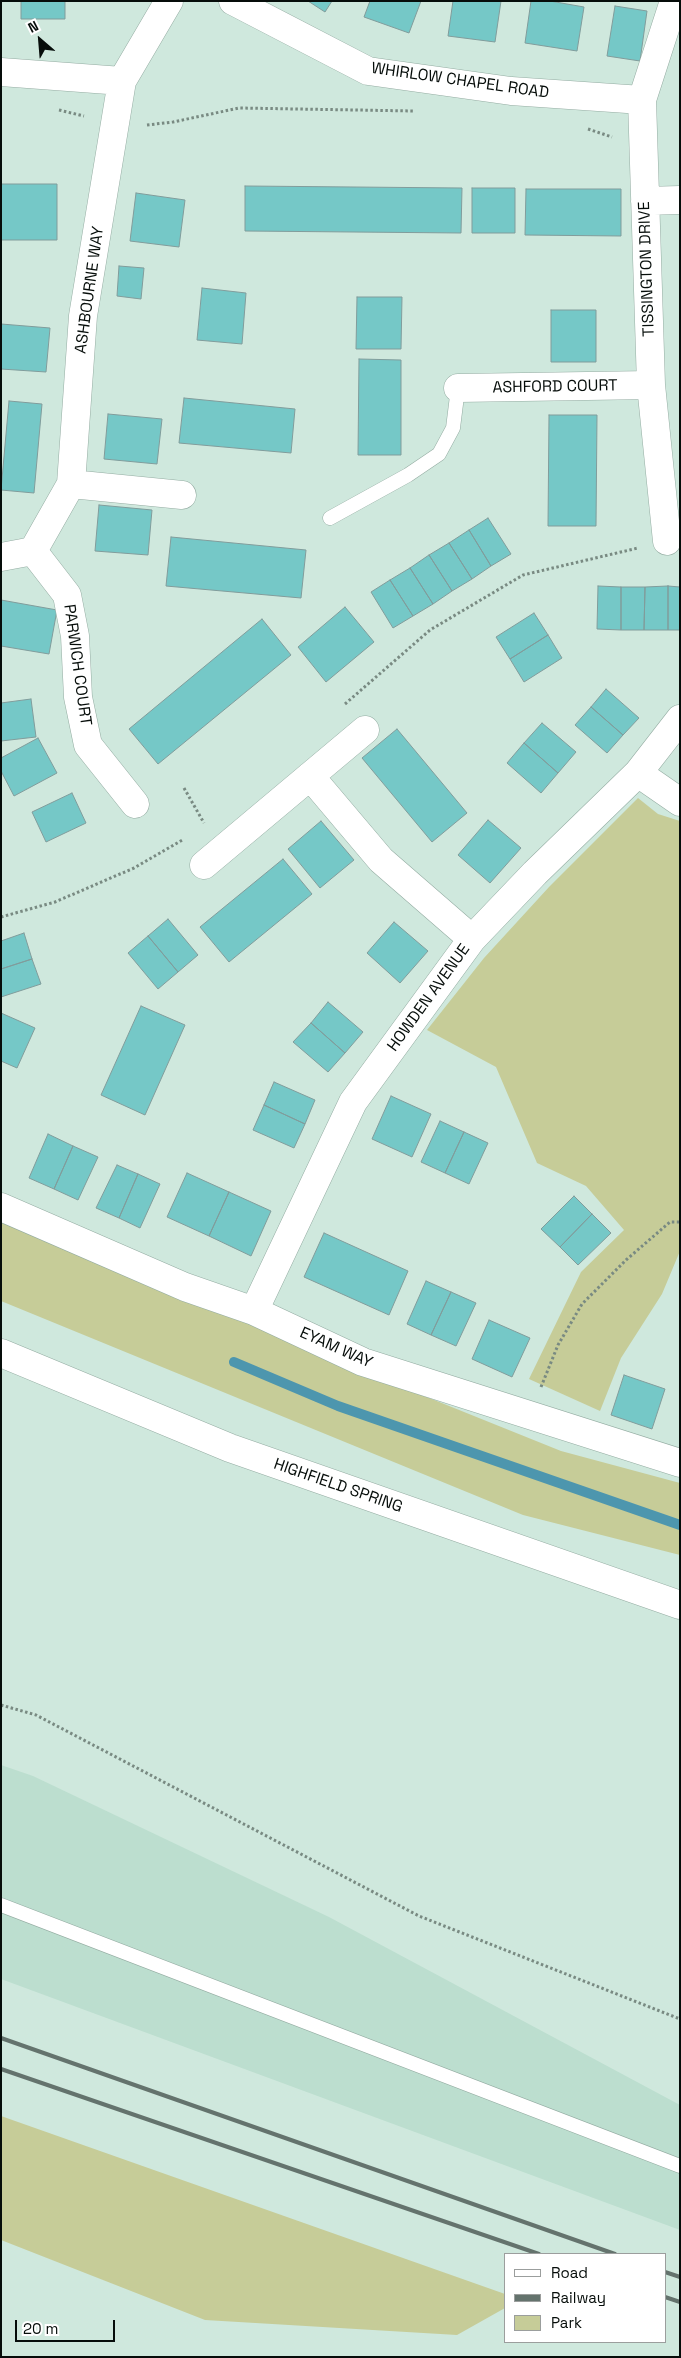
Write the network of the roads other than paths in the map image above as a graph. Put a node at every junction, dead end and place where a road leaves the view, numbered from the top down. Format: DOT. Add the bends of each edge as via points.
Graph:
graph roads {
  1 [pos="169,1"];
  2 [pos="233,1"];
  3 [pos="674,1"];
  4 [pos="1,72"];
  5 [pos="122,81"];
  6 [pos="642,100"];
  7 [pos="680,200"];
  8 [pos="645,201"];
  9 [pos="651,385"];
  10 [pos="458,388"];
  11 [pos="72,484"];
  12 [pos="182,495"];
  13 [pos="330,518"];
  14 [pos="668,541"];
  15 [pos="33,551"];
  16 [pos="1,557"];
  17 [pos="680,719"];
  18 [pos="365,730"];
  19 [pos="638,773"];
  20 [pos="310,776"];
  21 [pos="680,802"];
  22 [pos="135,804"];
  23 [pos="204,865"];
  24 [pos="472,939"];
  25 [pos="1,1207"];
  26 [pos="254,1311"];
  27 [pos="1,1353"];
  28 [pos="680,1463"];
  29 [pos="680,1606"];
  30 [pos="1,1905"];
  31 [pos="680,2166"];
  1 -- 5 [label="street, ASHBOURNE WAY"];
  2 -- 6 [label="street, WHIRLOW CHAPEL ROAD" via="368,71 511,91"];
  3 -- 6 [label="street, TISSINGTON DRIVE"];
  4 -- 5 [label="street"];
  5 -- 11 [label="street, ASHBOURNE WAY" via="84,316"];
  6 -- 8 [label="street, TISSINGTON DRIVE"];
  7 -- 8 [label="street"];
  8 -- 9 [label="street, TISSINGTON DRIVE"];
  9 -- 10 [label="street, ASHFORD COURT"];
  9 -- 14 [label="street, TISSINGTON DRIVE"];
  10 -- 13 [label="lane" via="454,428 439,454"];
  11 -- 12 [label="street"];
  11 -- 15 [label="street, ASHBOURNE WAY"];
  15 -- 16 [label="street"];
  15 -- 22 [label="street, PARWICH COURT" via="67,595 75,636 78,697 88,746"];
  17 -- 19 [label="street, HOWDEN AVENUE"];
  18 -- 20 [label="street"];
  19 -- 21 [label="street"];
  19 -- 24 [label="street, HOWDEN AVENUE"];
  20 -- 23 [label="street"];
  20 -- 24 [label="street" via="381,860"];
  24 -- 26 [label="street, HOWDEN AVENUE" via="353,1102"];
  25 -- 26 [label="street, EYAM WAY" via="185,1287"];
  26 -- 28 [label="street, EYAM WAY" via="363,1362"];
  27 -- 29 [label="street, HIGHFIELD SPRING" via="230,1448"];
  30 -- 31 [label="lane"];
}
